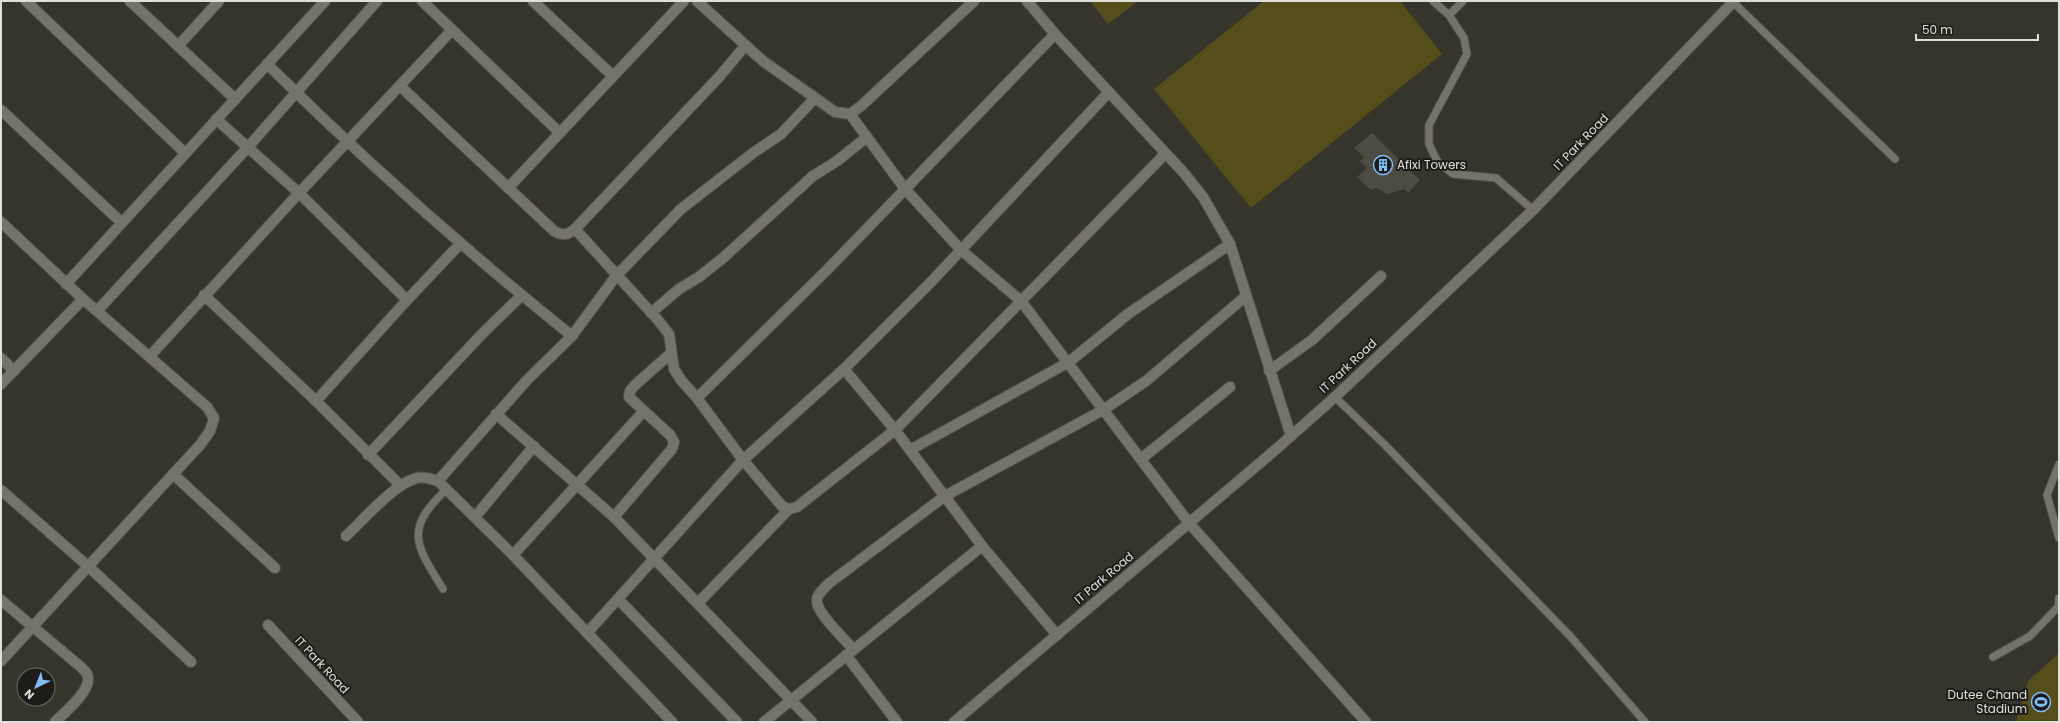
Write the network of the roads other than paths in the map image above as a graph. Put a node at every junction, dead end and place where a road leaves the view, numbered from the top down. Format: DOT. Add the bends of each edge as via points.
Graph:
graph roads {
  1 [pos="26,1"];
  2 [pos="130,1"];
  3 [pos="219,1"];
  4 [pos="325,1"];
  5 [pos="377,1"];
  6 [pos="422,1"];
  7 [pos="532,1"];
  8 [pos="684,1"];
  9 [pos="698,1"];
  10 [pos="974,1"];
  11 [pos="1027,1"];
  12 [pos="1433,1"];
  13 [pos="1464,1"];
  14 [pos="1734,1"];
  15 [pos="1449,15"];
  16 [pos="452,30"];
  17 [pos="1055,34"];
  18 [pos="178,46"];
  19 [pos="745,46"];
  20 [pos="267,64"];
  21 [pos="613,76"];
  22 [pos="400,86"];
  23 [pos="1109,92"];
  24 [pos="296,93"];
  25 [pos="815,98"];
  26 [pos="235,99"];
  27 [pos="1,110"];
  28 [pos="850,114"];
  29 [pos="216,119"];
  30 [pos="560,133"];
  31 [pos="867,137"];
  32 [pos="347,142"];
  33 [pos="248,147"];
  34 [pos="185,153"];
  35 [pos="1165,154"];
  36 [pos="1895,159"];
  37 [pos="508,188"];
  38 [pos="905,189"];
  39 [pos="299,192"];
  40 [pos="1533,210"];
  41 [pos="1,222"];
  42 [pos="121,222"];
  43 [pos="575,229"];
  44 [pos="460,244"];
  45 [pos="1230,244"];
  46 [pos="961,250"];
  47 [pos="616,276"];
  48 [pos="1381,276"];
  49 [pos="66,284"];
  50 [pos="204,295"];
  51 [pos="521,296"];
  52 [pos="1246,296"];
  53 [pos="82,299"];
  54 [pos="407,300"];
  55 [pos="1021,301"];
  56 [pos="97,311"];
  57 [pos="651,312"];
  58 [pos="572,336"];
  59 [pos="671,353"];
  60 [pos="150,356"];
  61 [pos="1,358"];
  62 [pos="1069,362"];
  63 [pos="844,369"];
  64 [pos="14,371"];
  65 [pos="1269,371"];
  66 [pos="1,384"];
  67 [pos="1230,387"];
  68 [pos="1335,397"];
  69 [pos="697,398"];
  70 [pos="316,401"];
  71 [pos="1103,410"];
  72 [pos="643,412"];
  73 [pos="496,414"];
  74 [pos="895,430"];
  75 [pos="1290,436"];
  76 [pos="534,446"];
  77 [pos="910,450"];
  78 [pos="368,455"];
  79 [pos="1141,459"];
  80 [pos="743,460"];
  81 [pos="2059,464"];
  82 [pos="173,474"];
  83 [pos="438,481"];
  84 [pos="577,485"];
  85 [pos="400,486"];
  86 [pos="447,489"];
  87 [pos="1,490"];
  88 [pos="945,496"];
  89 [pos="789,509"];
  90 [pos="475,517"];
  91 [pos="614,517"];
  92 [pos="1190,523"];
  93 [pos="346,536"];
  94 [pos="2059,538"];
  95 [pos="982,546"];
  96 [pos="513,555"];
  97 [pos="655,559"];
  98 [pos="89,567"];
  99 [pos="275,568"];
  100 [pos="443,589"];
  101 [pos="2059,598"];
  102 [pos="618,599"];
  103 [pos="1,600"];
  104 [pos="698,603"];
  105 [pos="268,625"];
  106 [pos="32,627"];
  107 [pos="587,633"];
  108 [pos="1057,635"];
  109 [pos="849,652"];
  110 [pos="1993,657"];
  111 [pos="1,661"];
  112 [pos="191,662"];
  113 [pos="791,700"];
  114 [pos="55,722"];
  115 [pos="358,722"];
  116 [pos="672,722"];
  117 [pos="737,722"];
  118 [pos="764,722"];
  119 [pos="812,722"];
  120 [pos="897,722"];
  121 [pos="954,722"];
  122 [pos="1366,722"];
  123 [pos="1645,722"];
  1 -- 34 [label="street"];
  2 -- 18 [label="street"];
  3 -- 18 [label="street"];
  4 -- 20 [label="street"];
  5 -- 24 [label="street"];
  6 -- 16 [label="street"];
  7 -- 21 [label="street"];
  8 -- 21 [label="street"];
  9 -- 19 [label="street"];
  10 -- 28 [label="street"];
  11 -- 17 [label="street"];
  12 -- 15 [label="lane"];
  13 -- 15 [label="lane"];
  14 -- 36 [label="lane"];
  14 -- 40 [label="street, IT Park Road"];
  15 -- 40 [label="lane" via="1464,38 1467,54 1429,125 1429,144 1437,161 1453,174 1496,178"];
  16 -- 22 [label="street"];
  16 -- 30 [label="street"];
  17 -- 23 [label="street"];
  17 -- 38 [label="street"];
  18 -- 26 [label="street"];
  19 -- 25 [label="street"];
  19 -- 43 [label="street" via="719,78"];
  20 -- 24 [label="street"];
  20 -- 26 [label="street"];
  21 -- 30 [label="street"];
  22 -- 32 [label="street"];
  22 -- 37 [label="street"];
  23 -- 35 [label="street"];
  23 -- 46 [label="street"];
  24 -- 32 [label="street"];
  24 -- 33 [label="street"];
  25 -- 28 [label="street" via="835,112"];
  25 -- 47 [label="street" via="781,134 681,209"];
  26 -- 29 [label="street"];
  27 -- 42 [label="street"];
  28 -- 31 [label="street"];
  29 -- 33 [label="street"];
  29 -- 34 [label="street"];
  30 -- 37 [label="street"];
  31 -- 38 [label="street"];
  31 -- 57 [label="street" via="813,176 723,258"];
  32 -- 39 [label="street"];
  32 -- 44 [label="street"];
  33 -- 39 [label="street"];
  33 -- 56 [label="street"];
  34 -- 42 [label="street"];
  35 -- 45 [label="street" via="1203,197"];
  35 -- 55 [label="street"];
  37 -- 43 [label="street" via="554,231 562,235"];
  38 -- 46 [label="street"];
  38 -- 69 [label="street"];
  39 -- 50 [label="street"];
  39 -- 54 [label="street"];
  40 -- 68 [label="street, IT Park Road"];
  41 -- 49 [label="street"];
  42 -- 49 [label="street"];
  43 -- 47 [label="street"];
  44 -- 51 [label="street"];
  44 -- 54 [label="street"];
  45 -- 52 [label="street"];
  45 -- 62 [label="street" via="1128,314"];
  46 -- 55 [label="street"];
  46 -- 63 [label="street"];
  47 -- 57 [label="street"];
  47 -- 58 [label="street"];
  48 -- 65 [label="street" via="1312,340"];
  49 -- 53 [label="street"];
  50 -- 60 [label="street"];
  50 -- 70 [label="street"];
  51 -- 58 [label="street"];
  51 -- 78 [label="street"];
  52 -- 65 [label="street"];
  52 -- 71 [label="street" via="1146,381"];
  53 -- 56 [label="street"];
  53 -- 64 [label="street"];
  54 -- 70 [label="street"];
  55 -- 62 [label="street"];
  55 -- 74 [label="street"];
  56 -- 60 [label="street"];
  57 -- 59 [label="street" via="669,334"];
  58 -- 73 [label="street"];
  59 -- 69 [label="street" via="674,369"];
  59 -- 72 [label="street" via="630,391 629,397"];
  60 -- 82 [label="street" via="207,408 214,418 210,431 200,445"];
  61 -- 64 [label="street"];
  62 -- 71 [label="street"];
  62 -- 77 [label="street"];
  63 -- 74 [label="street"];
  63 -- 80 [label="street"];
  64 -- 66 [label="street"];
  65 -- 75 [label="street"];
  67 -- 79 [label="street"];
  68 -- 75 [label="street, IT Park Road"];
  68 -- 123 [label="lane" via="1570,636"];
  69 -- 80 [label="street"];
  70 -- 78 [label="street"];
  71 -- 79 [label="street"];
  71 -- 88 [label="street"];
  72 -- 84 [label="street"];
  72 -- 91 [label="street" via="670,435 674,442 672,449"];
  73 -- 76 [label="street"];
  73 -- 83 [label="street"];
  74 -- 77 [label="street"];
  74 -- 89 [label="street" via="797,507"];
  75 -- 92 [label="street, IT Park Road"];
  76 -- 84 [label="street"];
  76 -- 90 [label="street"];
  77 -- 88 [label="street"];
  78 -- 85 [label="street"];
  79 -- 92 [label="street"];
  80 -- 89 [label="street" via="782,506"];
  80 -- 97 [label="street"];
  81 -- 94 [label="lane" via="2048,495"];
  82 -- 98 [label="street"];
  82 -- 99 [label="street"];
  83 -- 85 [label="street" via="428,477 417,478"];
  83 -- 86 [label="street"];
  84 -- 91 [label="street"];
  84 -- 96 [label="street"];
  85 -- 93 [label="street"];
  86 -- 90 [label="street"];
  86 -- 100 [label="lane" via="429,505 421,518 418,536 425,560"];
  87 -- 98 [label="street"];
  88 -- 95 [label="street"];
  88 -- 109 [label="street" via="828,584 819,594 816,600 818,609"];
  89 -- 104 [label="street"];
  90 -- 96 [label="street"];
  91 -- 97 [label="street"];
  92 -- 108 [label="street, IT Park Road"];
  92 -- 122 [label="street"];
  95 -- 108 [label="street"];
  95 -- 109 [label="street"];
  96 -- 107 [label="street"];
  97 -- 102 [label="street"];
  97 -- 104 [label="street"];
  98 -- 106 [label="street"];
  98 -- 112 [label="street"];
  101 -- 110 [label="lane" via="2058,607 2030,636"];
  102 -- 107 [label="street"];
  102 -- 117 [label="street"];
  103 -- 106 [label="street"];
  104 -- 113 [label="street"];
  105 -- 115 [label="street, IT Park Road"];
  106 -- 111 [label="street"];
  106 -- 114 [label="street" via="81,667 89,682 87,690"];
  107 -- 116 [label="street"];
  108 -- 121 [label="street, IT Park Road"];
  109 -- 113 [label="street"];
  109 -- 120 [label="street"];
  113 -- 118 [label="street"];
  113 -- 119 [label="street"];
}
